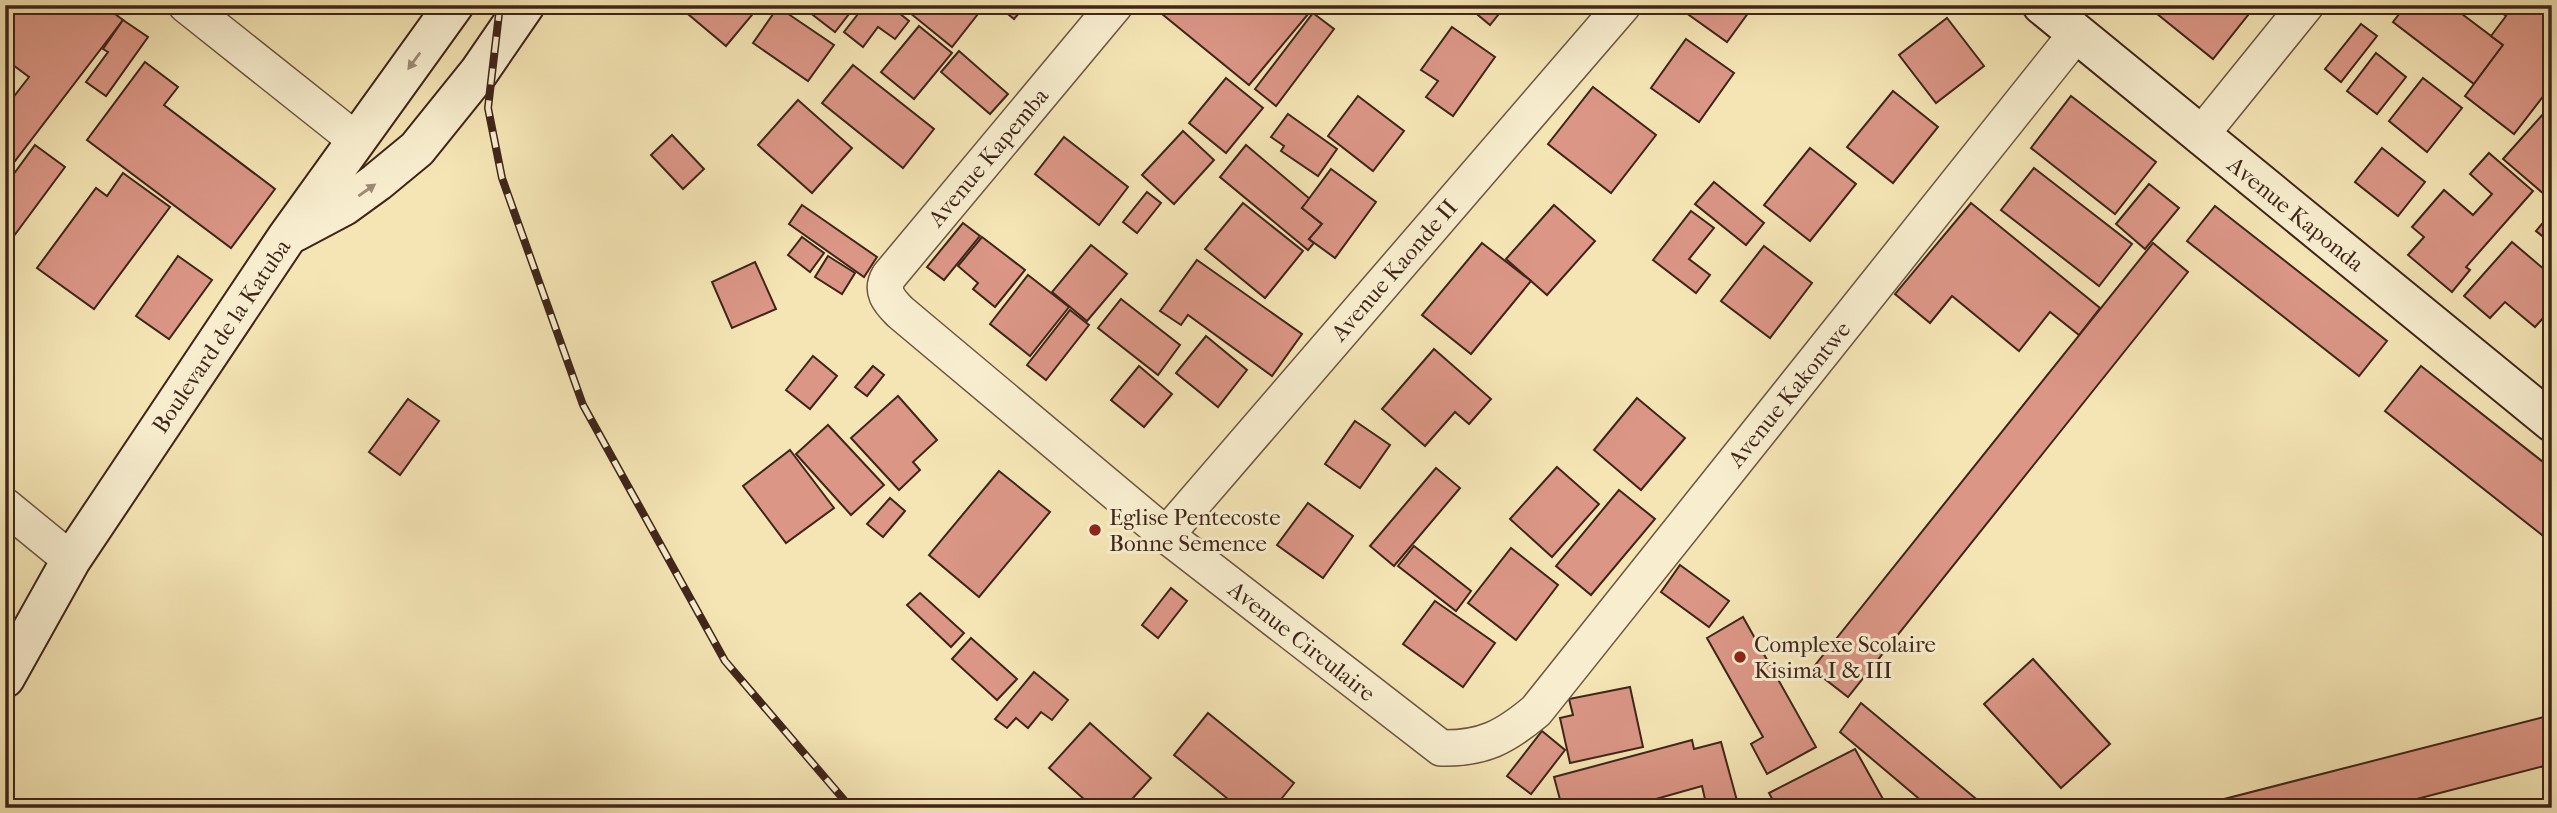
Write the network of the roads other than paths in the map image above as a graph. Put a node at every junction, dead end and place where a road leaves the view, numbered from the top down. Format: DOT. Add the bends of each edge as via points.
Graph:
graph roads {
  1 [pos="186,5"];
  2 [pos="454,5"];
  3 [pos="525,5"];
  4 [pos="1115,5"];
  5 [pos="1623,5"];
  6 [pos="2042,5"];
  7 [pos="2306,5"];
  8 [pos="2077,33"];
  9 [pos="2200,136"];
  10 [pos="357,141"];
  11 [pos="287,236"];
  12 [pos="900,312"];
  13 [pos="2552,422"];
  14 [pos="5,506"];
  15 [pos="1166,535"];
  16 [pos="71,559"];
  17 [pos="5,678"];
  18 [pos="1490,742"];
  1 -- 10 [label="street"];
  2 -- 10 [label="street, Boulevard de la Katuba, one-way"];
  11 -- 3 [label="street, one-way" via="344,206 417,149"];
  4 -- 12 [label="street, Avenue Kapemba" via="889,276 886,296"];
  5 -- 15 [label="street, Avenue Kaonde II"];
  6 -- 8 [label="street, Avenue Kaponda"];
  7 -- 9 [label="street"];
  8 -- 9 [label="street, Avenue Kaponda"];
  8 -- 18 [label="street, Avenue Kakontwe" via="1536,711"];
  9 -- 13 [label="street, Avenue Kaponda"];
  10 -- 11 [label="street, Boulevard de la Katuba"];
  11 -- 16 [label="street, Boulevard de la Katuba"];
  12 -- 15 [label="street, Avenue Circulaire"];
  14 -- 16 [label="street"];
  15 -- 18 [label="street, Avenue Circulaire" via="1441,748"];
  16 -- 17 [label="street, Boulevard de la Katuba"];
}
